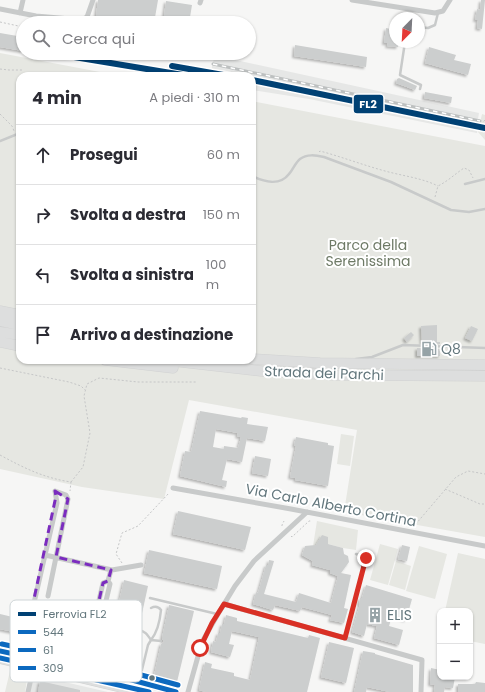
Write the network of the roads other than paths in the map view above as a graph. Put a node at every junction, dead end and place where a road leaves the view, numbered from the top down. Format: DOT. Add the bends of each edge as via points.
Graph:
graph roads {
  1 [pos="23,0"];
  2 [pos="93,0"];
  3 [pos="352,0"];
  4 [pos="450,0"];
  5 [pos="0,9"];
  6 [pos="20,13"];
  7 [pos="439,13"];
  8 [pos="46,16"];
  9 [pos="86,16"];
  10 [pos="425,27"];
  11 [pos="403,48"];
  12 [pos="420,89"];
  13 [pos="16,135"];
  14 [pos="0,141"];
  15 [pos="256,177"];
  16 [pos="485,179"];
  17 [pos="465,184"];
  18 [pos="485,209"];
  19 [pos="0,311"];
  20 [pos="16,314"];
  21 [pos="0,321"];
  22 [pos="16,324"];
  23 [pos="0,332"];
  24 [pos="15,335"];
  25 [pos="0,342"];
  26 [pos="16,345"];
  27 [pos="485,348"];
  28 [pos="256,359"];
  29 [pos="320,363"];
  30 [pos="142,364"];
  31 [pos="199,364"];
  32 [pos="485,365"];
  33 [pos="261,371"];
  34 [pos="485,376"];
  35 [pos="173,488"];
  36 [pos="307,512"];
  37 [pos="485,546"];
  38 [pos="356,554"];
  39 [pos="45,555"];
  40 [pos="56,557"];
  41 [pos="140,565"];
  42 [pos="111,570"];
  43 [pos="48,596"];
  44 [pos="150,598"];
  45 [pos="35,600"];
  46 [pos="106,600"];
  47 [pos="224,604"];
  48 [pos="151,608"];
  49 [pos="218,614"];
  50 [pos="142,632"];
  51 [pos="345,638"];
  52 [pos="151,640"];
  53 [pos="161,641"];
  54 [pos="0,651"];
  55 [pos="10,653"];
  56 [pos="0,660"];
  57 [pos="10,662"];
  58 [pos="142,670"];
  59 [pos="30,682"];
  60 [pos="92,682"];
  61 [pos="139,682"];
  62 [pos="28,692"];
  63 [pos="135,692"];
  64 [pos="176,692"];
  65 [pos="188,692"];
  66 [pos="421,692"];
  1 -- 6 [label="street"];
  2 -- 9 [label="street"];
  3 -- 7 [label="street"];
  4 -- 7 [label="street"];
  5 -- 6 [label="street"];
  6 -- 8 [label="street"];
  7 -- 10 [label="lane" via="435,25"];
  11 -- 12 [label="lane" via="400,75 421,85"];
  13 -- 14 [label="lane"];
  15 -- 18 [label="lane" via="275,182 283,180 300,159 314,155 391,182 451,210 469,212"];
  16 -- 17 [label="lane"];
  19 -- 20 [label="highway"];
  21 -- 22 [label="highway"];
  23 -- 24 [label="highway"];
  25 -- 26 [label="highway"];
  27 -- 29 [label="lane" via="403,345 372,357"];
  28 -- 29 [label="highway, Strada dei Parchi"];
  29 -- 32 [label="highway, Strada dei Parchi"];
  30 -- 33 [label="highway" via="215,372"];
  31 -- 33 [label="highway, Strada dei Parchi"];
  33 -- 34 [label="highway, Strada dei Parchi" via="335,375"];
  35 -- 36 [label="street, Via Carlo Alberto Cortina"];
  36 -- 37 [label="street, Via Carlo Alberto Cortina"];
  36 -- 47 [label="street" via="254,561"];
  38 -- 51 [label="lane" via="366,558"];
  39 -- 40 [label="street"];
  39 -- 40 [label="street" via="57,503 55,491 67,497 68,501"];
  39 -- 45 [label="street"];
  40 -- 42 [label="street"];
  40 -- 43 [label="street"];
  41 -- 42 [label="street"];
  42 -- 46 [label="street"];
  44 -- 49 [label="lane"];
  47 -- 49 [label="street"];
  47 -- 51 [label="street"];
  48 -- 52 [label="lane" via="159,607 161,610 159,625"];
  49 -- 65 [label="street" via="202,642"];
  50 -- 52 [label="lane" via="148,634"];
  51 -- 66 [label="street" via="422,660"];
  52 -- 53 [label="lane"];
  52 -- 58 [label="lane"];
  54 -- 55 [label="street"];
  56 -- 57 [label="street"];
  59 -- 62 [label="street"];
  60 -- 63 [label="street"];
  61 -- 64 [label="street"];
}
